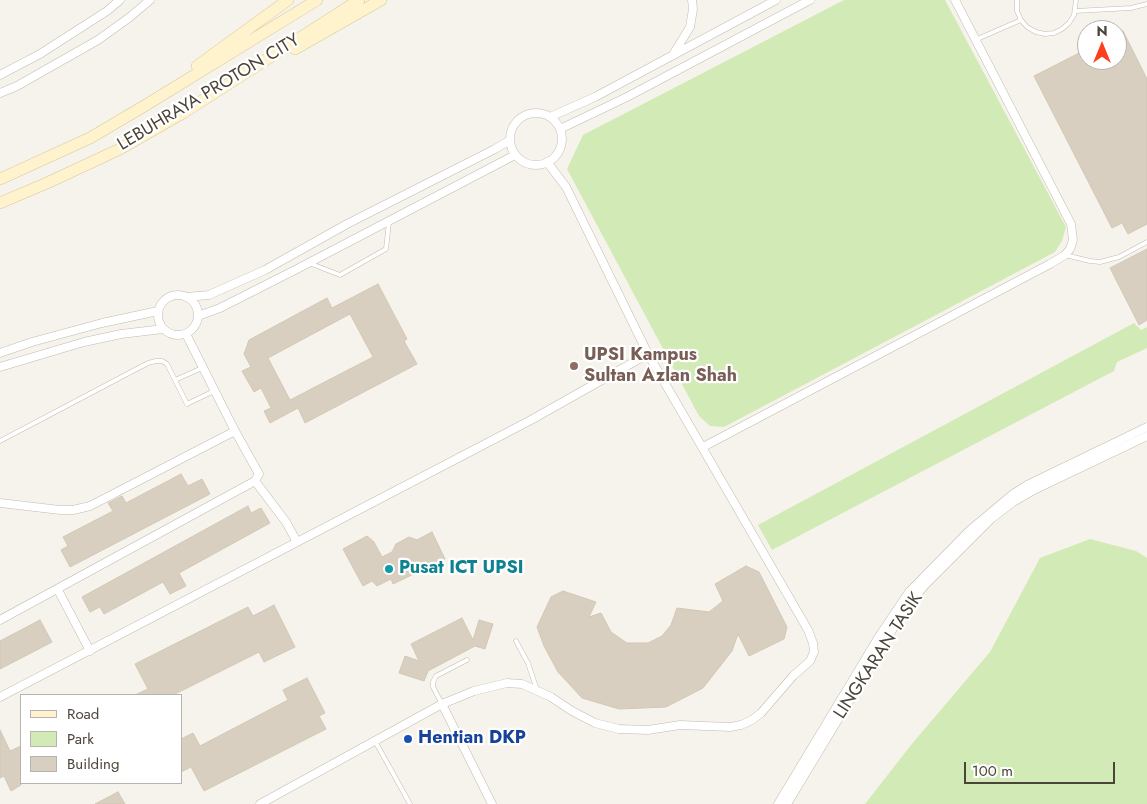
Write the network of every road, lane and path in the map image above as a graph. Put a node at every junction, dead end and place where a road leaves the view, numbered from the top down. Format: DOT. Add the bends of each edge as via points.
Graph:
graph roads {
  1 [pos="120,0"];
  2 [pos="150,0"];
  3 [pos="288,0"];
  4 [pos="317,0"];
  5 [pos="359,0"];
  6 [pos="381,0"];
  7 [pos="692,0"];
  8 [pos="776,0"];
  9 [pos="810,0"];
  10 [pos="955,0"];
  11 [pos="1017,0"];
  12 [pos="1076,0"];
  13 [pos="1147,4"];
  14 [pos="1075,11"];
  15 [pos="1021,20"];
  16 [pos="975,40"];
  17 [pos="673,55"];
  18 [pos="0,75"];
  19 [pos="0,92"];
  20 [pos="146,105"];
  21 [pos="183,113"];
  22 [pos="550,117"];
  23 [pos="560,129"];
  24 [pos="510,140"];
  25 [pos="515,155"];
  26 [pos="547,162"];
  27 [pos="0,178"];
  28 [pos="0,203"];
  29 [pos="389,220"];
  30 [pos="1147,242"];
  31 [pos="1065,255"];
  32 [pos="309,263"];
  33 [pos="186,297"];
  34 [pos="158,311"];
  35 [pos="198,316"];
  36 [pos="163,329"];
  37 [pos="186,334"];
  38 [pos="0,353"];
  39 [pos="648,354"];
  40 [pos="0,367"];
  41 [pos="204,367"];
  42 [pos="174,380"];
  43 [pos="215,390"];
  44 [pos="1147,427"];
  45 [pos="235,431"];
  46 [pos="1147,436"];
  47 [pos="0,441"];
  48 [pos="703,446"];
  49 [pos="255,481"];
  50 [pos="0,503"];
  51 [pos="297,542"];
  52 [pos="58,590"];
  53 [pos="0,620"];
  54 [pos="516,641"];
  55 [pos="90,651"];
  56 [pos="467,660"];
  57 [pos="537,690"];
  58 [pos="0,697"];
  59 [pos="442,704"];
  60 [pos="375,741"];
  61 [pos="260,804"];
  62 [pos="410,804"];
  63 [pos="492,804"];
  64 [pos="778,804"];
  65 [pos="786,804"];
  1 -- 18 [label="street" via="40,54"];
  2 -- 19 [label="street" via="98,40 17,86"];
  3 -- 20 [label="main road"];
  4 -- 20 [label="main road, LEBUHRAYA PROTON CITY"];
  5 -- 21 [label="main road, LEBUHRAYA PROTON CITY"];
  6 -- 21 [label="main road"];
  7 -- 17 [label="street" via="690,27"];
  8 -- 17 [label="street"];
  9 -- 23 [label="street"];
  10 -- 16 [label="street"];
  11 -- 15 [label="lane"];
  12 -- 14 [label="lane"];
  13 -- 14 [label="lane"];
  14 -- 15 [label="lane" via="1069,23 1054,33 1036,32"];
  15 -- 16 [label="lane"];
  16 -- 31 [label="street" via="1071,224 1073,240"];
  17 -- 22 [label="street"];
  20 -- 27 [label="main road, LEBUHRAYA PROTON CITY" via="90,138"];
  21 -- 28 [label="main road, LEBUHRAYA PROTON CITY" via="120,149"];
  22 -- 23 [label="street"];
  22 -- 24 [label="street" via="536,113 523,116 513,126"];
  23 -- 26 [label="street" via="561,145 554,158"];
  24 -- 25 [label="street"];
  24 -- 33 [label="street" via="265,270 209,295"];
  25 -- 26 [label="street" via="530,164"];
  25 -- 29 [label="street"];
  26 -- 39 [label="street" via="566,187"];
  29 -- 32 [label="street"];
  29 -- 32 [label="lane" via="386,249 340,275"];
  30 -- 31 [label="lane" via="1119,257 1100,262"];
  31 -- 48 [label="street"];
  32 -- 35 [label="street"];
  33 -- 34 [label="street" via="168,297"];
  33 -- 35 [label="street" via="195,305"];
  34 -- 36 [label="street" via="159,324"];
  34 -- 38 [label="street" via="102,323"];
  35 -- 37 [label="street" via="197,324"];
  36 -- 37 [label="street" via="174,336"];
  36 -- 40 [label="street" via="84,342"];
  37 -- 41 [label="street"];
  39 -- 48 [label="street"];
  39 -- 51 [label="street" via="531,420"];
  41 -- 42 [label="lane"];
  41 -- 43 [label="street"];
  42 -- 43 [label="lane" via="187,404"];
  42 -- 47 [label="lane" via="167,364 162,361 148,363"];
  43 -- 45 [label="street"];
  44 -- 64 [label="street" via="1013,494 970,530 908,592"];
  45 -- 49 [label="street" via="259,474"];
  45 -- 50 [label="street" via="90,506 60,510"];
  46 -- 65 [label="street, LINGKARAN TASIK" via="1014,502 991,519 925,585 898,620"];
  48 -- 57 [label="street" via="808,630 814,652 810,661 752,720 730,727 680,724 648,730 619,729 595,723"];
  49 -- 51 [label="street"];
  49 -- 52 [label="street"];
  51 -- 55 [label="street"];
  52 -- 53 [label="street"];
  52 -- 55 [label="street"];
  54 -- 57 [label="lane"];
  55 -- 58 [label="street"];
  56 -- 59 [label="lane" via="436,676 432,682"];
  57 -- 59 [label="street" via="522,684 506,683 474,690"];
  59 -- 60 [label="street"];
  59 -- 63 [label="street"];
  60 -- 61 [label="street"];
  60 -- 62 [label="lane"];
}
